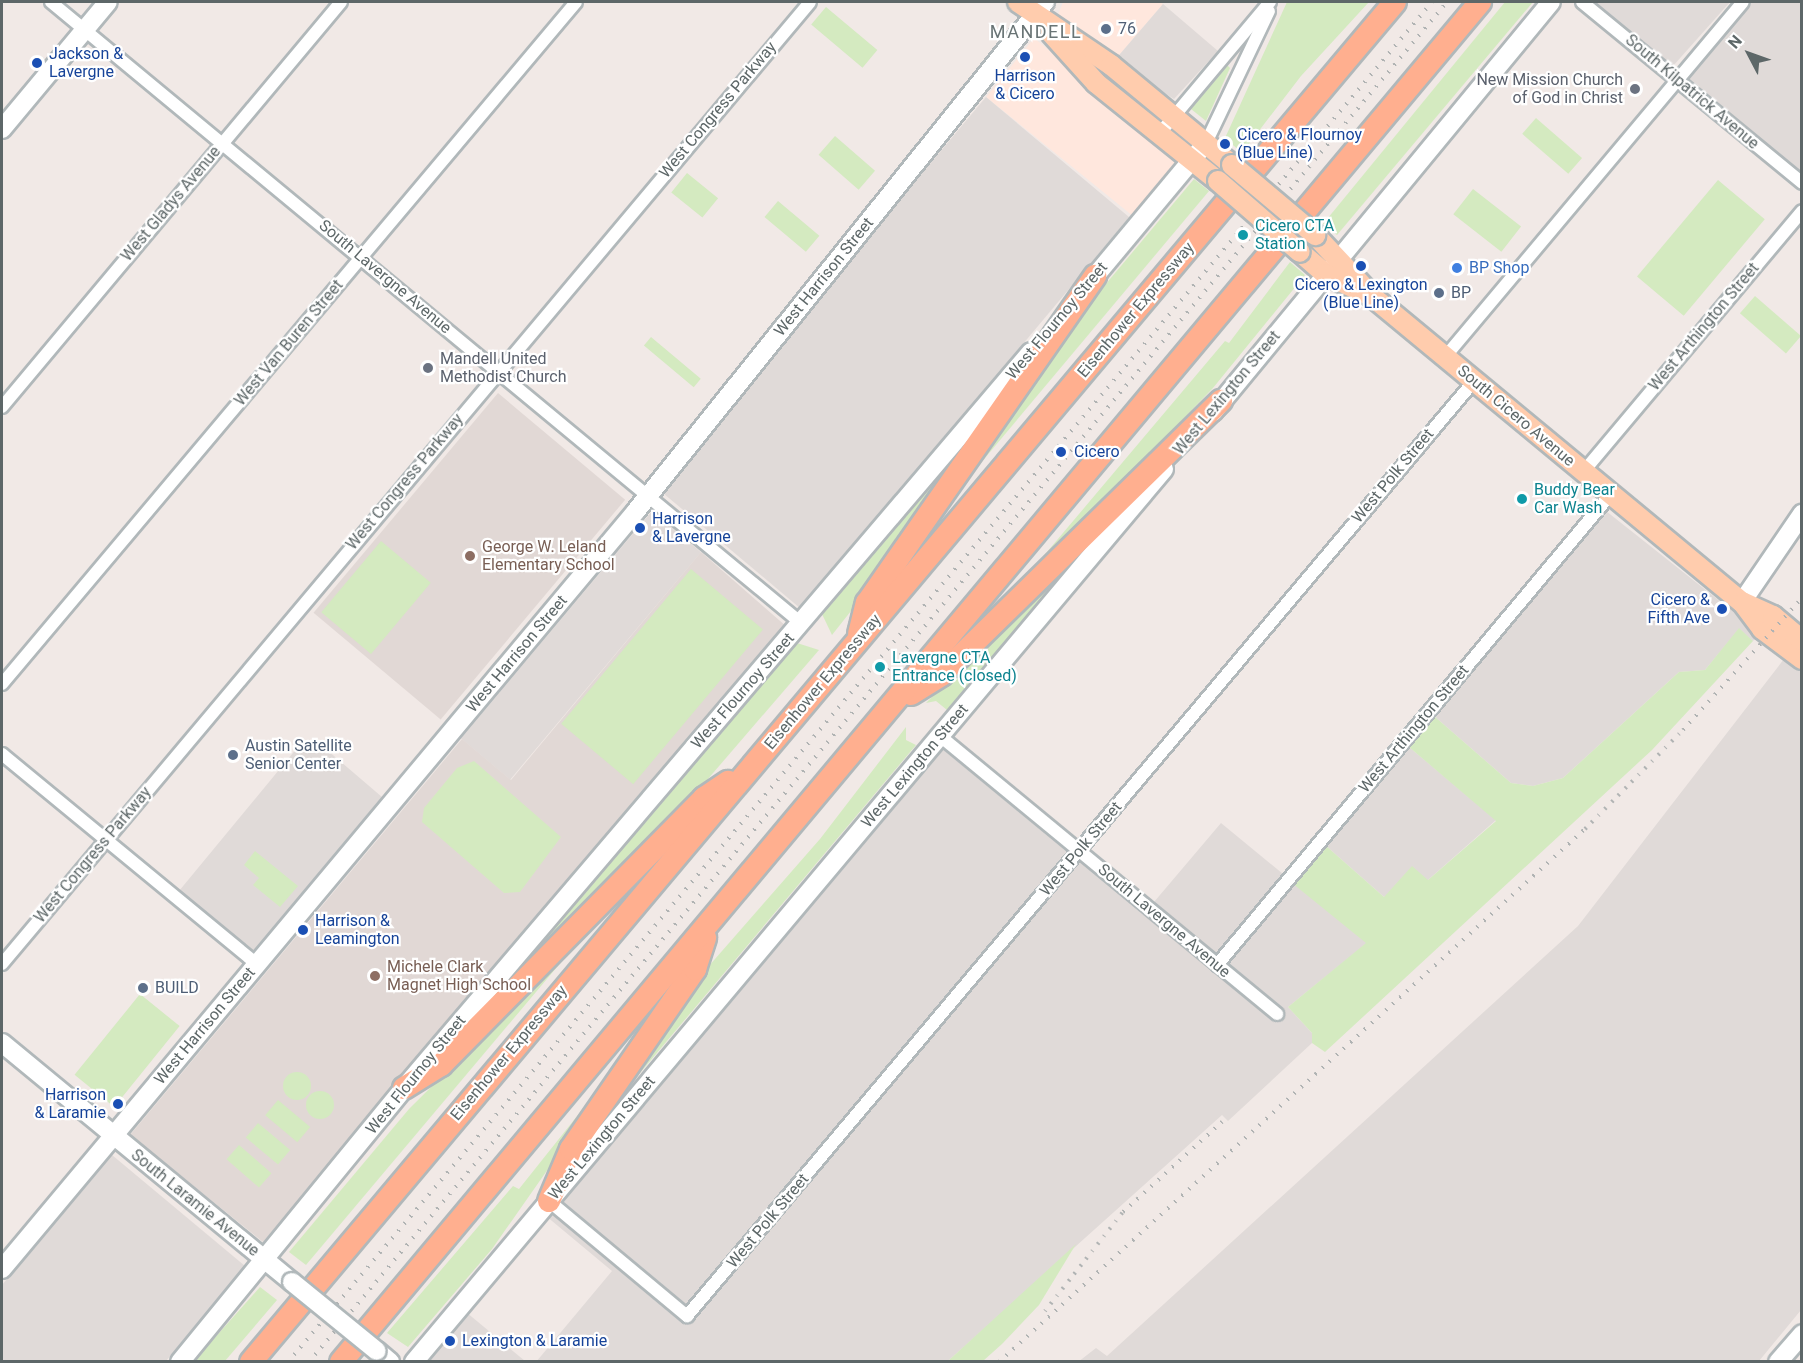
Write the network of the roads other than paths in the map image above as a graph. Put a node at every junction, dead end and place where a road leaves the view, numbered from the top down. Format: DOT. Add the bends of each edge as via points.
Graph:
graph roads {
  1 [pos="51,2"];
  2 [pos="108,2"];
  3 [pos="341,2"];
  4 [pos="576,2"];
  5 [pos="810,2"];
  6 [pos="1018,2"];
  7 [pos="1272,2"];
  8 [pos="1395,2"];
  9 [pos="1480,2"];
  10 [pos="1551,2"];
  11 [pos="1582,2"];
  12 [pos="1743,2"];
  13 [pos="1040,8"];
  14 [pos="85,29"];
  15 [pos="1677,80"];
  16 [pos="1174,116"];
  17 [pos="2,129"];
  18 [pos="1160,133"];
  19 [pos="223,143"];
  20 [pos="1206,143"];
  21 [pos="1193,159"];
  22 [pos="1802,183"];
  23 [pos="1802,211"];
  24 [pos="1339,254"];
  25 [pos="361,257"];
  26 [pos="1325,274"];
  27 [pos="1095,276"];
  28 [pos="1374,298"];
  29 [pos="1445,357"];
  30 [pos="499,371"];
  31 [pos="1474,381"];
  32 [pos="1221,401"];
  33 [pos="2,407"];
  34 [pos="1584,471"];
  35 [pos="1611,494"];
  36 [pos="648,495"];
  37 [pos="1802,514"];
  38 [pos="1742,602"];
  39 [pos="801,623"];
  40 [pos="1802,640"];
  41 [pos="856,643"];
  42 [pos="1802,659"];
  43 [pos="2,684"];
  44 [pos="892,706"];
  45 [pos="940,736"];
  46 [pos="2,754"];
  47 [pos="752,766"];
  48 [pos="106,839"];
  49 [pos="1079,851"];
  50 [pos="710,924"];
  51 [pos="2,964"];
  52 [pos="256,964"];
  53 [pos="1217,964"];
  54 [pos="1277,1014"];
  55 [pos="2,1043"];
  56 [pos="404,1088"];
  57 [pos="114,1136"];
  58 [pos="549,1201"];
  59 [pos="265,1260"];
  60 [pos="2,1269"];
  61 [pos="1800,1340"];
  62 [pos="384,1356"];
  63 [pos="180,1362"];
  64 [pos="251,1362"];
  65 [pos="341,1362"];
  66 [pos="414,1362"];
  67 [pos="1778,1362"];
  1 -- 14 [label="street, South Lavergne Avenue"];
  2 -- 14 [label="street"];
  3 -- 19 [label="street, West Gladys Avenue"];
  4 -- 25 [label="street, West Van Buren Street"];
  5 -- 30 [label="street, West Congress Parkway"];
  6 -- 13 [label="main road, South Cicero Avenue"];
  7 -- 16 [label="street, West Flournoy Street"];
  7 -- 20 [label="street, West Flournoy Street"];
  8 -- 41 [label="highway, Eisenhower Expressway"];
  9 -- 44 [label="highway"];
  10 -- 24 [label="street, West Lexington Street"];
  11 -- 15 [label="street, South Kilpatrick Avenue"];
  12 -- 15 [label="street"];
  13 -- 16 [label="main road, South Cicero Avenue"];
  13 -- 18 [label="main road, South Cicero Avenue" via="1096,83"];
  13 -- 36 [label="street, West Harrison Street"];
  14 -- 17 [label="street"];
  14 -- 19 [label="street, South Lavergne Avenue"];
  15 -- 22 [label="street, South Kilpatrick Avenue"];
  15 -- 29 [label="street"];
  16 -- 18 [label="street, West Flournoy Street"];
  16 -- 20 [label="main road, South Cicero Avenue"];
  18 -- 21 [label="main road, South Cicero Avenue"];
  19 -- 25 [label="street, South Lavergne Avenue"];
  19 -- 33 [label="street, West Gladys Avenue"];
  20 -- 21 [label="street, West Flournoy Street"];
  20 -- 24 [label="main road, South Cicero Avenue, bridge"];
  21 -- 26 [label="main road, South Cicero Avenue, bridge"];
  21 -- 27 [label="street, West Flournoy Street"];
  23 -- 34 [label="street, West Arthington Street"];
  24 -- 26 [label="street, West Lexington Street"];
  24 -- 28 [label="main road, South Cicero Avenue"];
  25 -- 30 [label="street, South Lavergne Avenue"];
  25 -- 43 [label="street, West Van Buren Street"];
  26 -- 28 [label="main road, South Cicero Avenue"];
  26 -- 32 [label="street, West Lexington Street"];
  27 -- 39 [label="street, West Flournoy Street"];
  27 -- 41 [label="highway" via="867,603"];
  28 -- 29 [label="main road, South Cicero Avenue"];
  29 -- 31 [label="main road, South Cicero Avenue"];
  30 -- 36 [label="street, South Lavergne Avenue"];
  30 -- 48 [label="street, West Congress Parkway"];
  31 -- 34 [label="main road, South Cicero Avenue"];
  31 -- 49 [label="street, West Polk Street"];
  32 -- 44 [label="highway" via="941,675"];
  32 -- 45 [label="street, West Lexington Street"];
  34 -- 35 [label="main road, South Cicero Avenue"];
  35 -- 38 [label="main road, South Cicero Avenue"];
  35 -- 53 [label="street, West Arthington Street"];
  36 -- 39 [label="street, South Lavergne Avenue"];
  36 -- 52 [label="street, West Harrison Street"];
  37 -- 38 [label="street"];
  38 -- 40 [label="main road, South Cicero Avenue" via="1773,616"];
  38 -- 42 [label="main road, South Cicero Avenue" via="1762,629"];
  39 -- 56 [label="street, West Flournoy Street"];
  41 -- 47 [label="highway, Eisenhower Expressway"];
  44 -- 50 [label="highway"];
  45 -- 49 [label="street, South Lavergne Avenue"];
  45 -- 58 [label="street, West Lexington Street"];
  46 -- 48 [label="street"];
  47 -- 56 [label="highway" via="704,798 441,1065"];
  47 -- 64 [label="highway, Eisenhower Expressway"];
  48 -- 51 [label="street, West Congress Parkway"];
  48 -- 52 [label="street"];
  49 -- 53 [label="street, South Lavergne Avenue"];
  49 -- 58 [label="street, West Polk Street" via="687,1317"];
  50 -- 58 [label="highway" via="695,969 571,1149"];
  50 -- 65 [label="highway"];
  52 -- 57 [label="street, West Harrison Street"];
  53 -- 54 [label="street, South Lavergne Avenue"];
  55 -- 57 [label="street, South Laramie Avenue"];
  56 -- 59 [label="street, West Flournoy Street"];
  57 -- 59 [label="street, South Laramie Avenue"];
  57 -- 60 [label="street, West Harrison Street"];
  58 -- 66 [label="street, West Lexington Street"];
  59 -- 62 [label="street, South Laramie Avenue, bridge"];
  59 -- 63 [label="street, West Flournoy Street"];
  61 -- 67 [label="street"];
}
